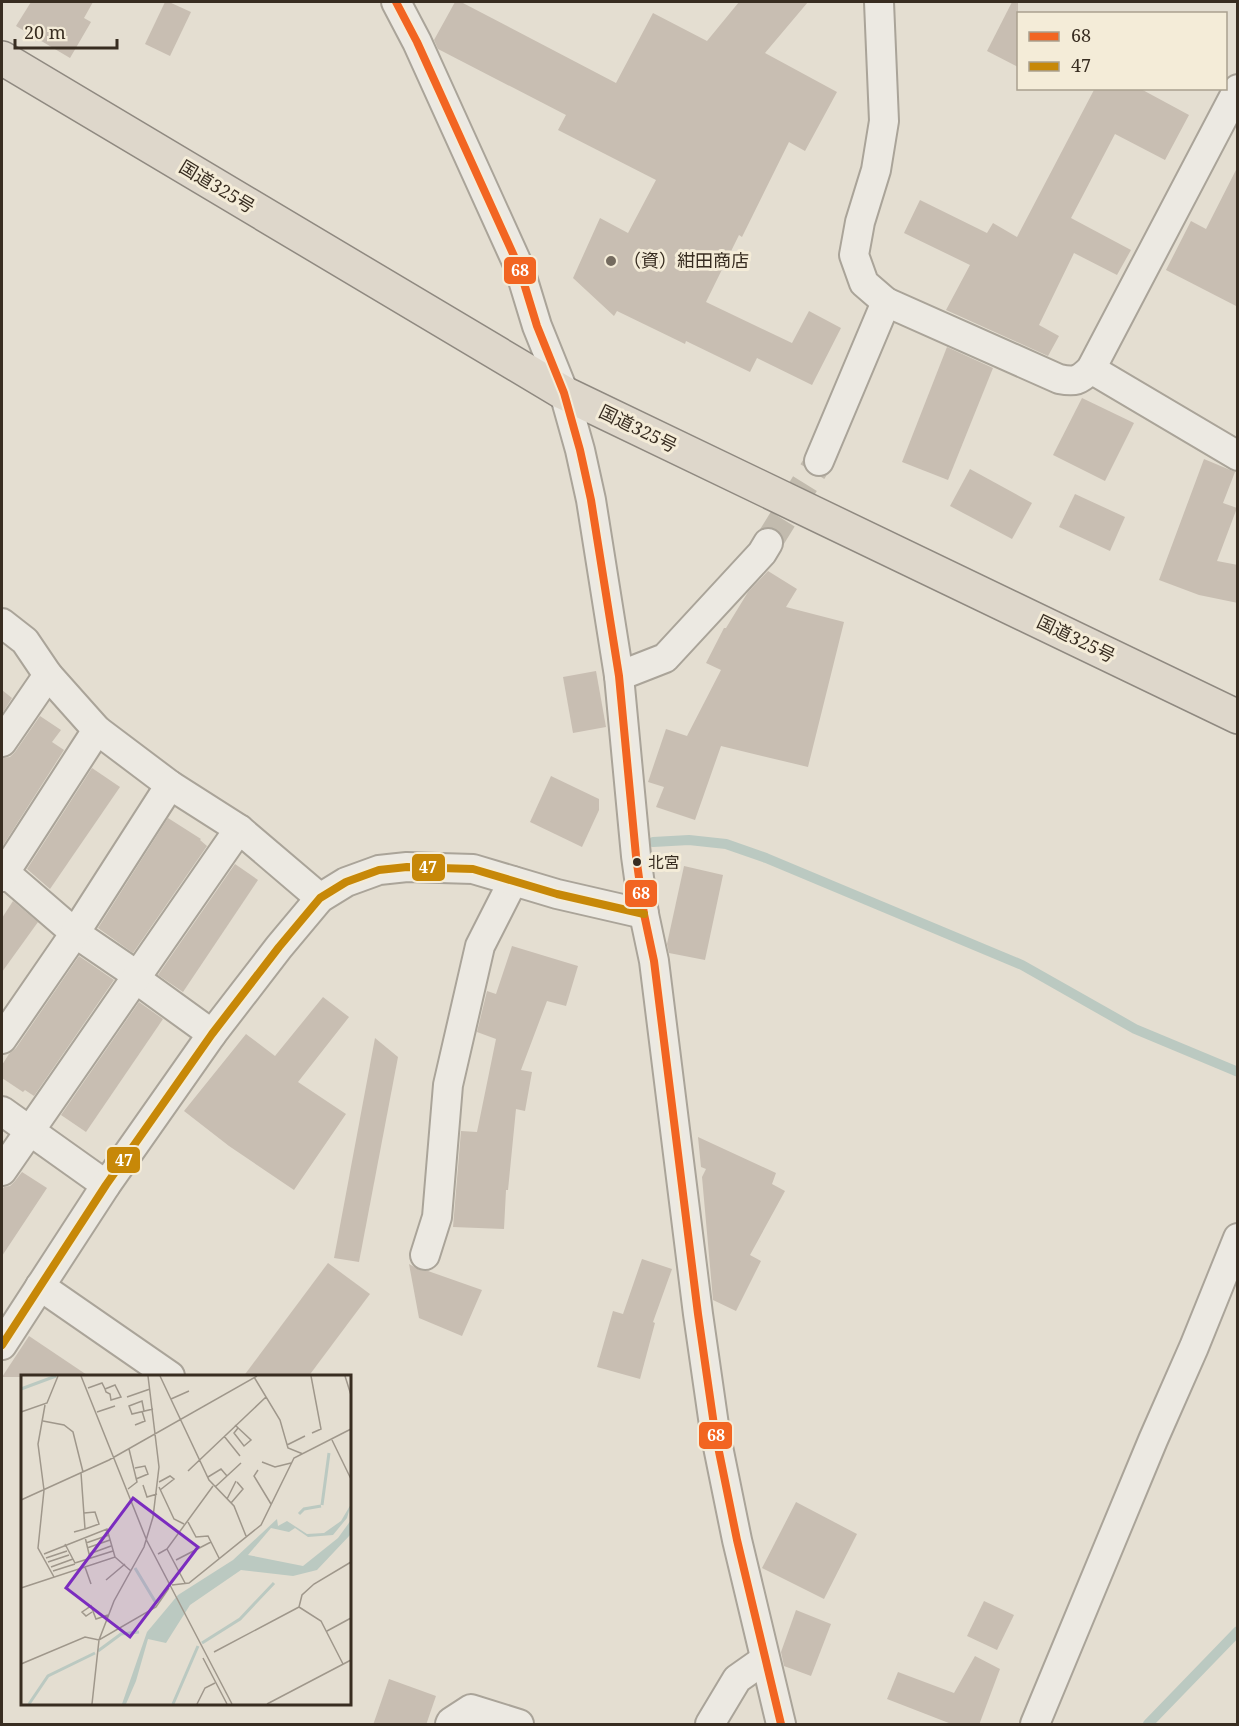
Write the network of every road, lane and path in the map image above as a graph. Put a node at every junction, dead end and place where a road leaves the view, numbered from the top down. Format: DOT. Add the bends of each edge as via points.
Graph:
graph roads {
  1 [pos="396,2"];
  2 [pos="879,2"];
  3 [pos="2,58"];
  4 [pos="1238,88"];
  5 [pos="886,302"];
  6 [pos="1091,369"];
  7 [pos="564,393"];
  8 [pos="1238,456"];
  9 [pos="819,461"];
  10 [pos="768,543"];
  11 [pos="2,623"];
  12 [pos="48,675"];
  13 [pos="619,676"];
  14 [pos="1238,717"];
  15 [pos="97,730"];
  16 [pos="2,742"];
  17 [pos="170,785"];
  18 [pos="239,829"];
  19 [pos="3,873"];
  20 [pos="513,881"];
  21 [pos="320,898"];
  22 [pos="644,914"];
  23 [pos="75,933"];
  24 [pos="137,977"];
  25 [pos="212,1034"];
  26 [pos="2,1039"];
  27 [pos="2,1112"];
  28 [pos="29,1131"];
  29 [pos="2,1171"];
  30 [pos="106,1185"];
  31 [pos="1238,1238"];
  32 [pos="425,1255"];
  33 [pos="40,1286"];
  34 [pos="2,1345"];
  35 [pos="167,1375"];
  36 [pos="764,1660"];
  37 [pos="450,1725"];
  38 [pos="519,1725"];
  39 [pos="710,1725"];
  40 [pos="781,1725"];
  41 [pos="1035,1725"];
  1 -- 7 [label="street" via="519,267"];
  2 -- 5 [label="street" via="884,121 854,255 864,283"];
  3 -- 7 [label="highway, 国道325号"];
  4 -- 6 [label="street"];
  5 -- 6 [label="street" via="1059,379 1073,381"];
  5 -- 9 [label="street"];
  6 -- 8 [label="street"];
  7 -- 13 [label="street" via="591,500"];
  7 -- 14 [label="highway, 国道325号"];
  10 -- 13 [label="street" via="665,658"];
  11 -- 12 [label="street" via="25,641"];
  12 -- 15 [label="street"];
  12 -- 16 [label="street"];
  13 -- 22 [label="street"];
  15 -- 17 [label="street"];
  15 -- 19 [label="street"];
  17 -- 18 [label="street"];
  17 -- 23 [label="street"];
  18 -- 21 [label="street"];
  18 -- 24 [label="street"];
  19 -- 23 [label="street"];
  20 -- 21 [label="street" via="473,869 407,867 379,870 346,882"];
  20 -- 22 [label="street"];
  20 -- 32 [label="street" via="480,946 448,1085 437,1217"];
  21 -- 25 [label="street"];
  22 -- 36 [label="street" via="654,961 715,1432"];
  23 -- 24 [label="street"];
  23 -- 26 [label="street"];
  24 -- 25 [label="street"];
  24 -- 28 [label="street"];
  25 -- 30 [label="street"];
  27 -- 28 [label="street"];
  28 -- 29 [label="street"];
  28 -- 30 [label="street"];
  30 -- 33 [label="street"];
  31 -- 41 [label="street"];
  33 -- 34 [label="street"];
  33 -- 35 [label="street"];
  36 -- 39 [label="street" via="737,1679"];
  36 -- 40 [label="street"];
  37 -- 38 [label="street" via="471,1709"];
}
